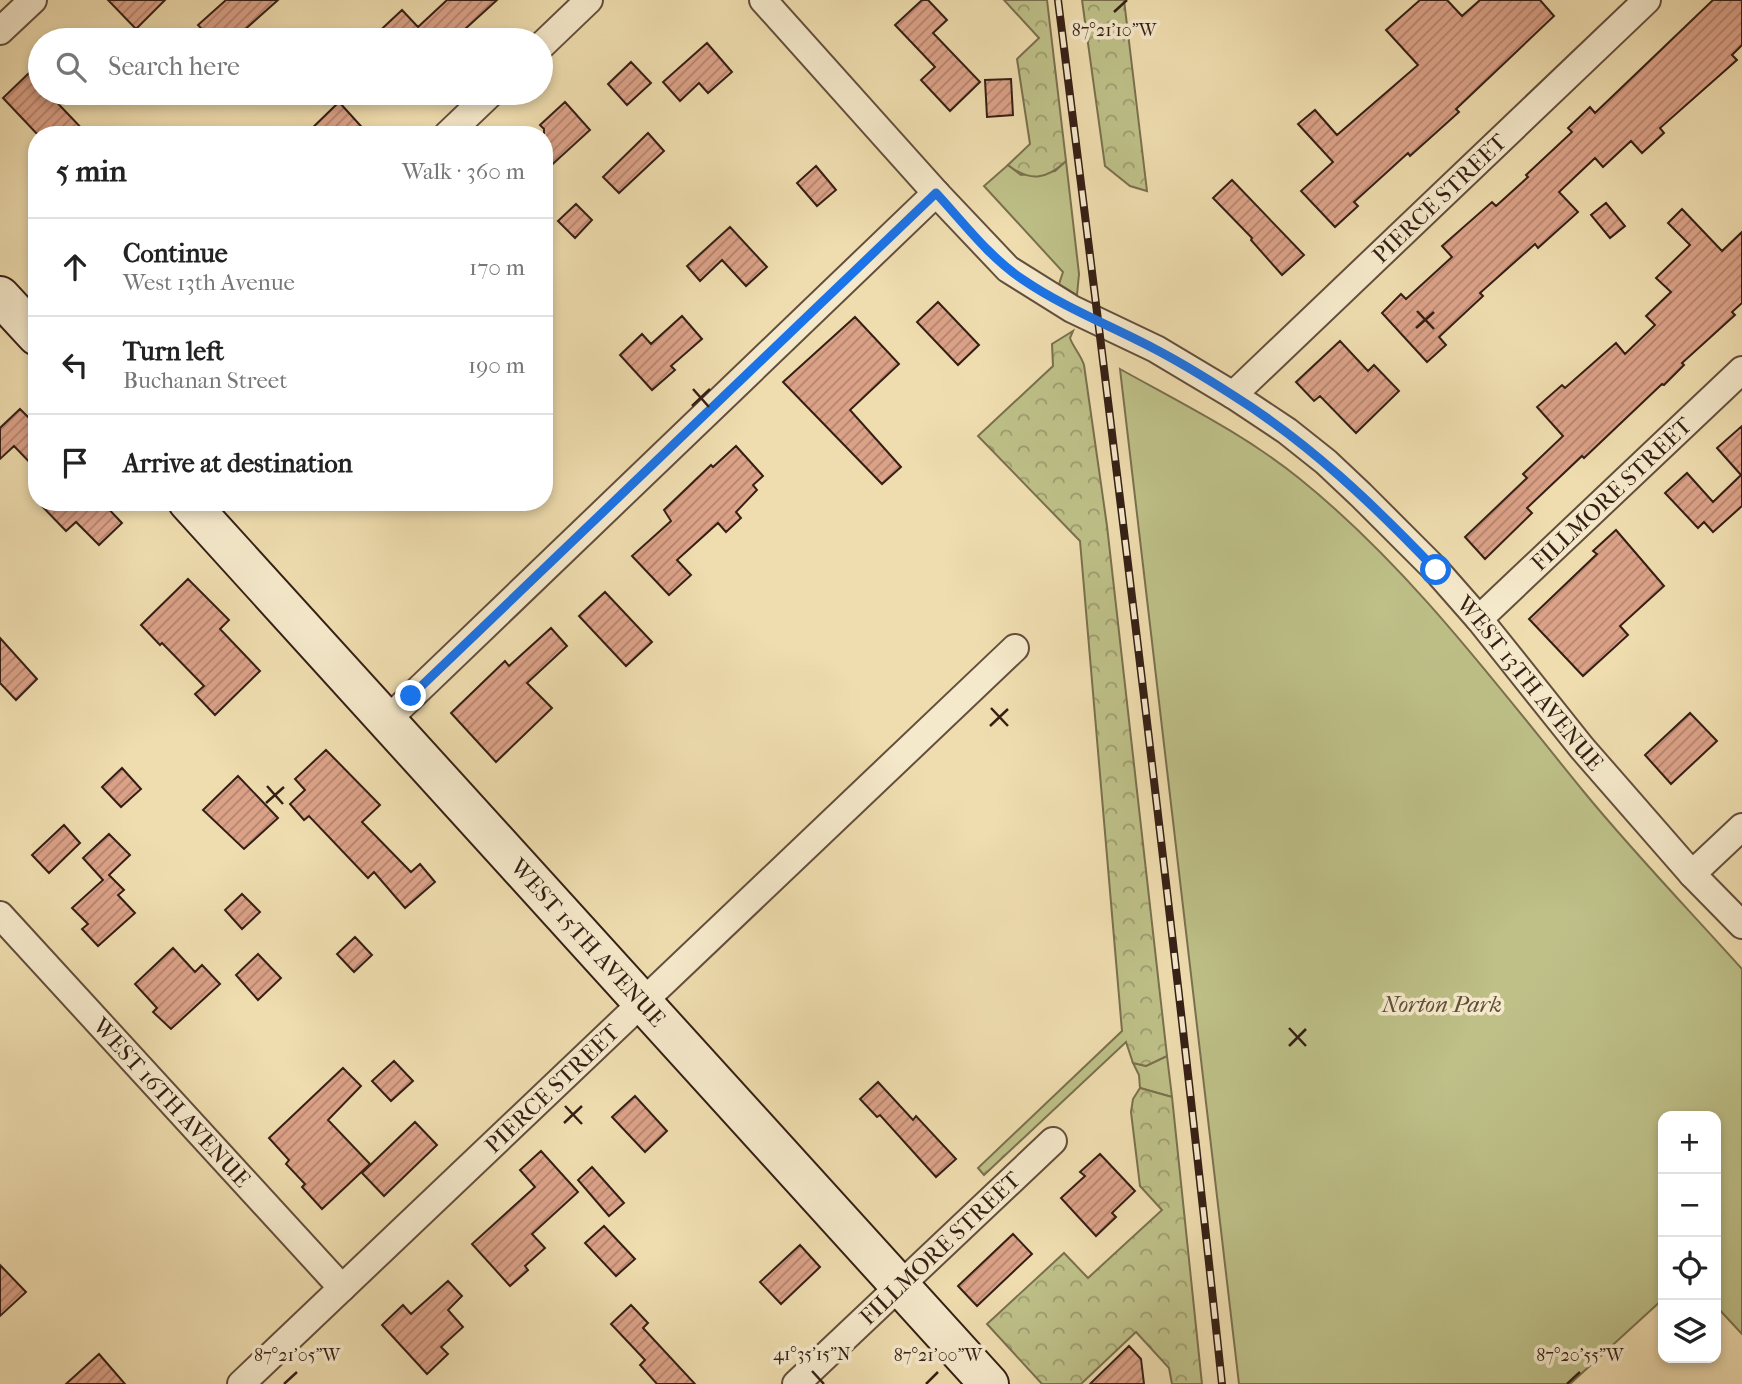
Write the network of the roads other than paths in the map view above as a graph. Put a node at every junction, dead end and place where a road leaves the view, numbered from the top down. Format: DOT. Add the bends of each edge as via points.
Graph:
graph roads {
  1 [pos="33,0"];
  2 [pos="589,0"];
  3 [pos="763,0"];
  4 [pos="1647,0"];
  5 [pos="0,31"];
  6 [pos="553,34"];
  7 [pos="478,105"];
  8 [pos="456,126"];
  9 [pos="936,193"];
  10 [pos="0,296"];
  11 [pos="28,326"];
  12 [pos="1742,370"];
  13 [pos="1233,395"];
  14 [pos="196,511"];
  15 [pos="1479,619"];
  16 [pos="1015,648"];
  17 [pos="387,720"];
  18 [pos="1742,827"];
  19 [pos="1692,874"];
  20 [pos="0,915"];
  21 [pos="1742,925"];
  22 [pos="645,1003"];
  23 [pos="1053,1141"];
  24 [pos="900,1285"];
  25 [pos="342,1288"];
  26 [pos="241,1384"];
  27 [pos="796,1384"];
  28 [pos="989,1384"];
  1 -- 5 [label="street"];
  2 -- 6 [label="street"];
  3 -- 9 [label="street, WEST 13TH AVENUE"];
  4 -- 13 [label="street, PIERCE STREET"];
  7 -- 8 [label="street"];
  9 -- 13 [label="street, WEST 13TH AVENUE" via="993,256 1022,279"];
  9 -- 17 [label="street"];
  10 -- 11 [label="main road"];
  12 -- 15 [label="street, FILLMORE STREET"];
  13 -- 15 [label="street, WEST 13TH AVENUE" via="1326,462 1397,529"];
  14 -- 17 [label="main road, WEST 15TH AVENUE"];
  15 -- 19 [label="street, WEST 13TH AVENUE" via="1582,748"];
  16 -- 22 [label="street, PIERCE STREET"];
  17 -- 22 [label="main road, WEST 15TH AVENUE"];
  18 -- 19 [label="street"];
  19 -- 21 [label="street, WEST 13TH AVENUE"];
  20 -- 25 [label="street, WEST 16TH AVENUE"];
  22 -- 24 [label="main road, WEST 15TH AVENUE"];
  22 -- 25 [label="street, PIERCE STREET"];
  23 -- 24 [label="street, FILLMORE STREET"];
  24 -- 27 [label="street, FILLMORE STREET"];
  24 -- 28 [label="main road, WEST 15TH AVENUE"];
  25 -- 26 [label="street, PIERCE STREET"];
}
